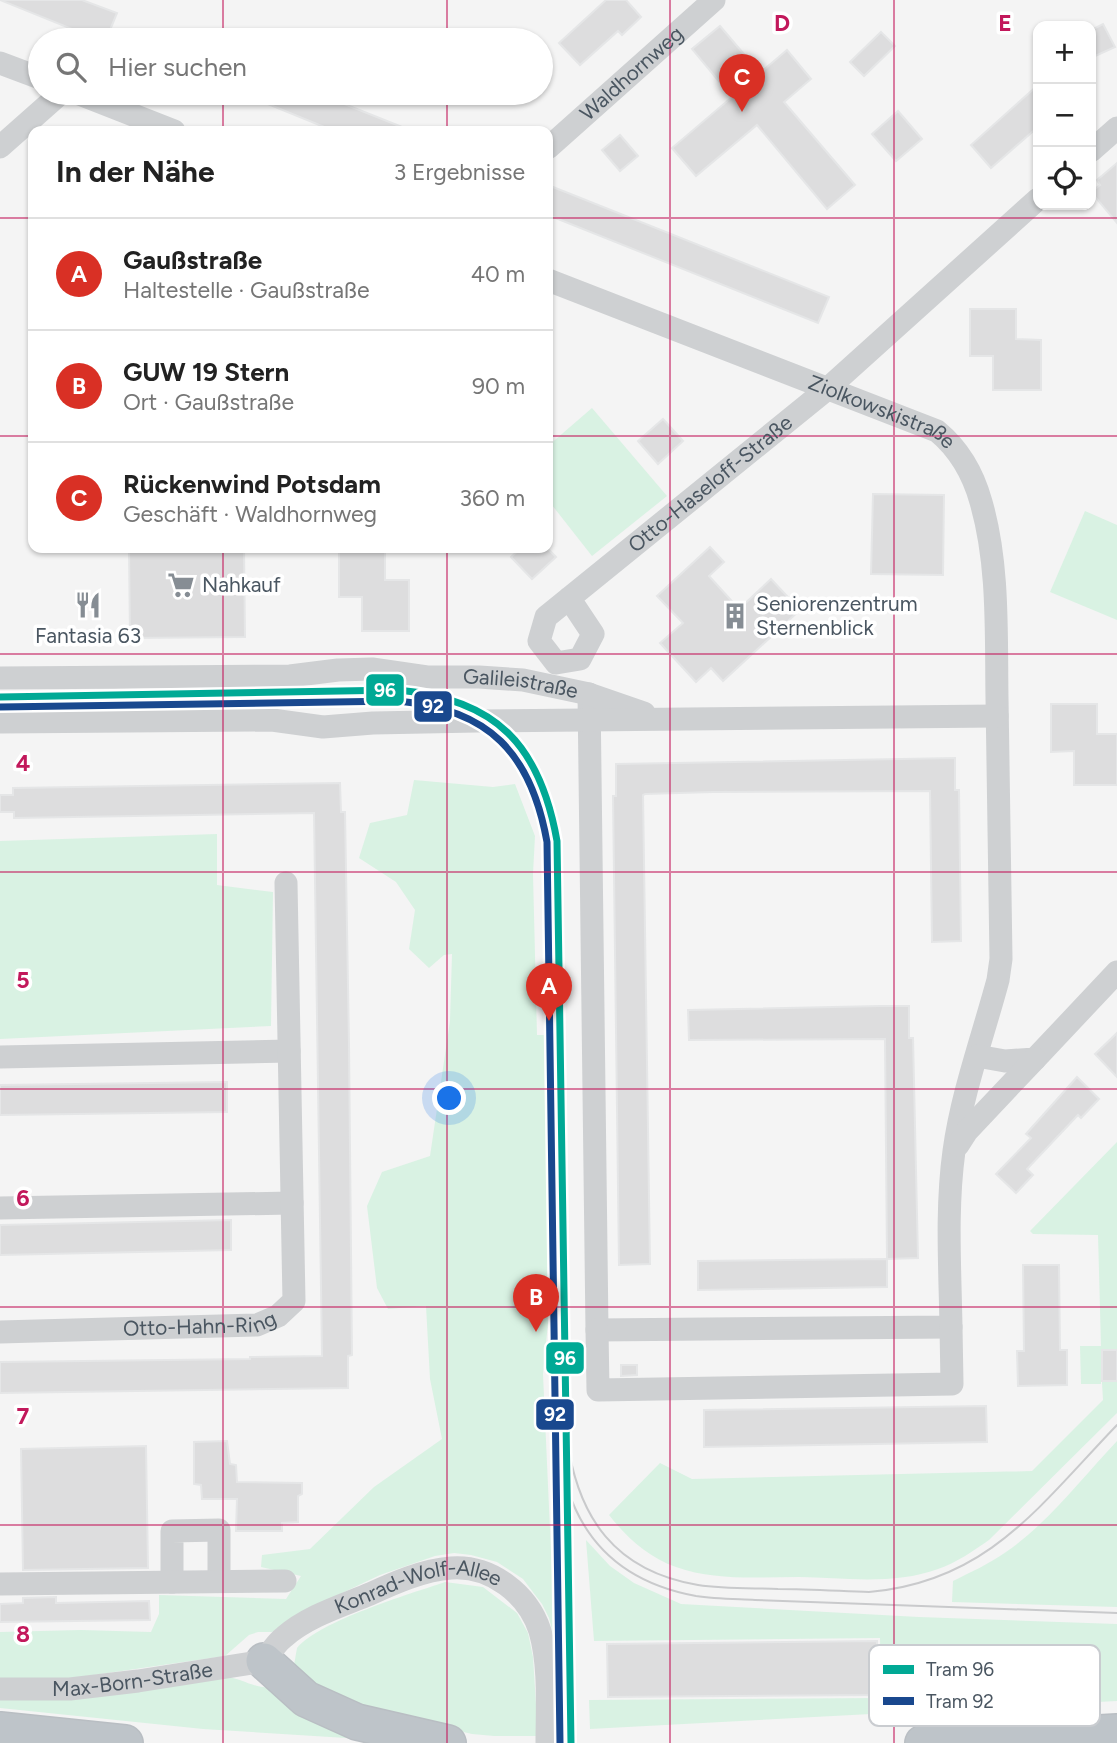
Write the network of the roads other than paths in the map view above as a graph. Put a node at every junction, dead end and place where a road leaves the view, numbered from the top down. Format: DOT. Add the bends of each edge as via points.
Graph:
graph roads {
  1 [pos="714,0"];
  2 [pos="0,63"];
  3 [pos="28,74"];
  4 [pos="47,105"];
  5 [pos="108,105"];
  6 [pos="161,126"];
  7 [pos="1117,128"];
  8 [pos="553,144"];
  9 [pos="0,147"];
  10 [pos="1096,147"];
  11 [pos="1033,204"];
  12 [pos="553,281"];
  13 [pos="826,390"];
  14 [pos="569,598"];
  15 [pos="0,678"];
  16 [pos="589,694"];
  17 [pos="997,716"];
  18 [pos="660,718"];
  19 [pos="589,719"];
  20 [pos="0,722"];
  21 [pos="286,883"];
  22 [pos="1117,972"];
  23 [pos="289,1051"];
  24 [pos="977,1056"];
  25 [pos="0,1057"];
  26 [pos="1035,1059"];
  27 [pos="954,1149"];
  28 [pos="292,1203"];
  29 [pos="0,1208"];
  30 [pos="951,1327"];
  31 [pos="597,1330"];
  32 [pos="0,1332"];
  33 [pos="219,1581"];
  34 [pos="285,1581"];
  35 [pos="172,1582"];
  36 [pos="0,1584"];
  37 [pos="264,1661"];
  38 [pos="0,1689"];
  39 [pos="0,1730"];
  40 [pos="1117,1732"];
  41 [pos="125,1743"];
  42 [pos="448,1743"];
  43 [pos="547,1743"];
  44 [pos="923,1743"];
  1 -- 8 [label="street, Waldhornweg"];
  2 -- 3 [label="street"];
  4 -- 9 [label="street"];
  5 -- 6 [label="street"];
  7 -- 10 [label="street"];
  11 -- 13 [label="street, Otto-Haseloff-Straße"];
  12 -- 13 [label="street, Ziolkowskistraße"];
  13 -- 14 [label="street, Otto-Haseloff-Straße"];
  13 -- 17 [label="street, Ziolkowskistraße" via="937,431 968,466 989,536"];
  15 -- 16 [label="street, Galileistraße" via="290,676 372,669 427,677 523,680"];
  16 -- 18 [label="street, Galileistraße"];
  16 -- 19 [label="street"];
  17 -- 18 [label="street, Galileistraße"];
  17 -- 24 [label="street, Ziolkowskistraße" via="1001,959"];
  18 -- 19 [label="street, Galileistraße"];
  19 -- 20 [label="street, Galileistraße" via="323,727 272,720"];
  19 -- 31 [label="street"];
  21 -- 23 [label="street, Otto-Hahn-Ring"];
  22 -- 26 [label="street"];
  23 -- 25 [label="street"];
  23 -- 28 [label="street, Otto-Hahn-Ring"];
  24 -- 26 [label="street" via="1005,1061"];
  24 -- 27 [label="street, Ziolkowskistraße"];
  26 -- 27 [label="street"];
  27 -- 30 [label="street, Ziolkowskistraße" via="949,1206"];
  28 -- 29 [label="street"];
  28 -- 32 [label="street, Otto-Hahn-Ring" via="294,1301 278,1316 257,1325"];
  30 -- 31 [label="street"];
  30 -- 31 [label="street, Ziolkowskistraße" via="952,1384 598,1390"];
  33 -- 34 [label="street"];
  33 -- 35 [label="street"];
  33 -- 35 [label="street" via="219,1530 172,1531"];
  35 -- 36 [label="street"];
  37 -- 38 [label="street, Max-Born-Straße" via="70,1689"];
  37 -- 42 [label="highway" via="306,1699 357,1722"];
  37 -- 43 [label="street, Konrad-Wolf-Allee" via="282,1638 303,1623 388,1586 452,1568 477,1570 512,1589 540,1632"];
  39 -- 41 [label="highway"];
  40 -- 44 [label="highway"];
}
